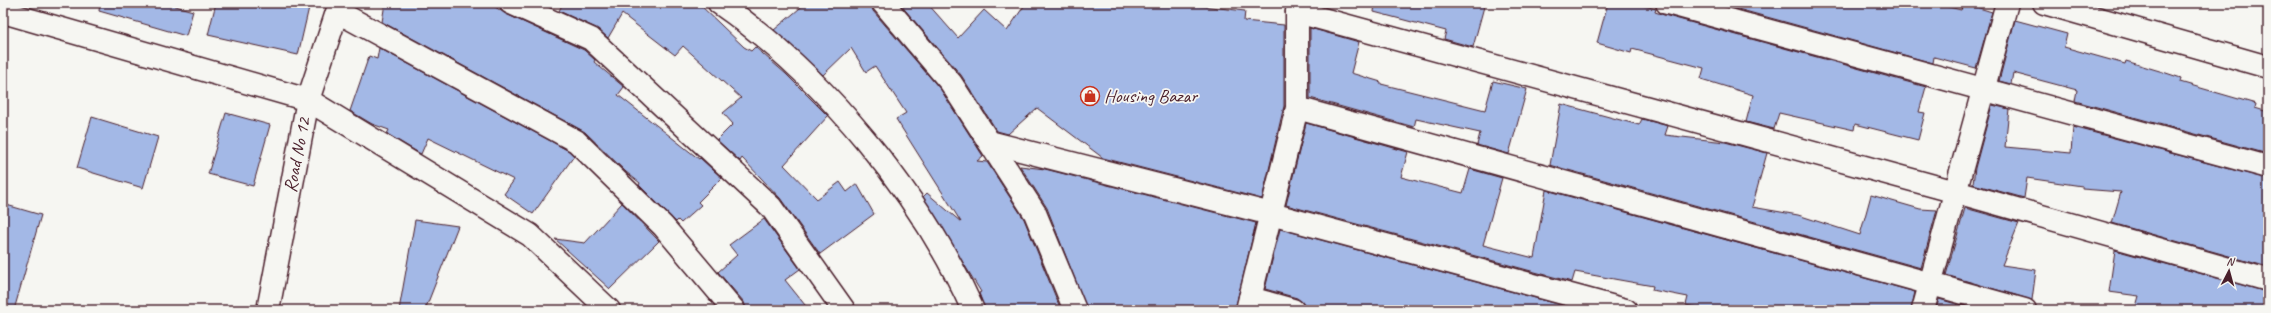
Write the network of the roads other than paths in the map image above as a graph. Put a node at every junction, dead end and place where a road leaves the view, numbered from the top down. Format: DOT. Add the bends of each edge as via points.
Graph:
graph roads {
  1 [pos="511,3"];
  2 [pos="719,3"];
  3 [pos="883,3"];
  4 [pos="1666,3"];
  5 [pos="2007,3"];
  6 [pos="2044,3"];
  7 [pos="339,7"];
  8 [pos="1298,8"];
  9 [pos="3,12"];
  10 [pos="2268,67"];
  11 [pos="1984,89"];
  12 [pos="308,100"];
  13 [pos="1297,108"];
  14 [pos="989,142"];
  15 [pos="2268,167"];
  16 [pos="1956,192"];
  17 [pos="1271,214"];
  18 [pos="2268,280"];
  19 [pos="1930,284"];
  20 [pos="1248,304"];
  21 [pos="268,310"];
  22 [pos="610,310"];
  23 [pos="734,310"];
  24 [pos="844,310"];
  25 [pos="973,310"];
  26 [pos="1075,310"];
  27 [pos="1293,310"];
  28 [pos="1626,310"];
  29 [pos="1923,310"];
  30 [pos="2025,310"];
  1 -- 24 [label="street" via="591,39 771,207"];
  2 -- 25 [label="street" via="787,57 839,110 887,168 930,229"];
  3 -- 14 [label="street" via="951,84"];
  4 -- 11 [label="street"];
  5 -- 11 [label="street"];
  6 -- 10 [label="street"];
  7 -- 12 [label="street, Road No 12"];
  7 -- 23 [label="street" via="576,142 663,226"];
  8 -- 13 [label="street"];
  8 -- 16 [label="street"];
  9 -- 12 [label="street"];
  11 -- 15 [label="street"];
  11 -- 16 [label="street"];
  12 -- 21 [label="street, Road No 12"];
  12 -- 22 [label="street" via="530,235"];
  13 -- 17 [label="street"];
  13 -- 19 [label="street"];
  14 -- 17 [label="street"];
  14 -- 26 [label="street" via="1035,213"];
  16 -- 18 [label="street"];
  16 -- 19 [label="street"];
  17 -- 20 [label="street"];
  17 -- 28 [label="street"];
  19 -- 29 [label="street"];
  19 -- 30 [label="street"];
  20 -- 27 [label="street"];
}
